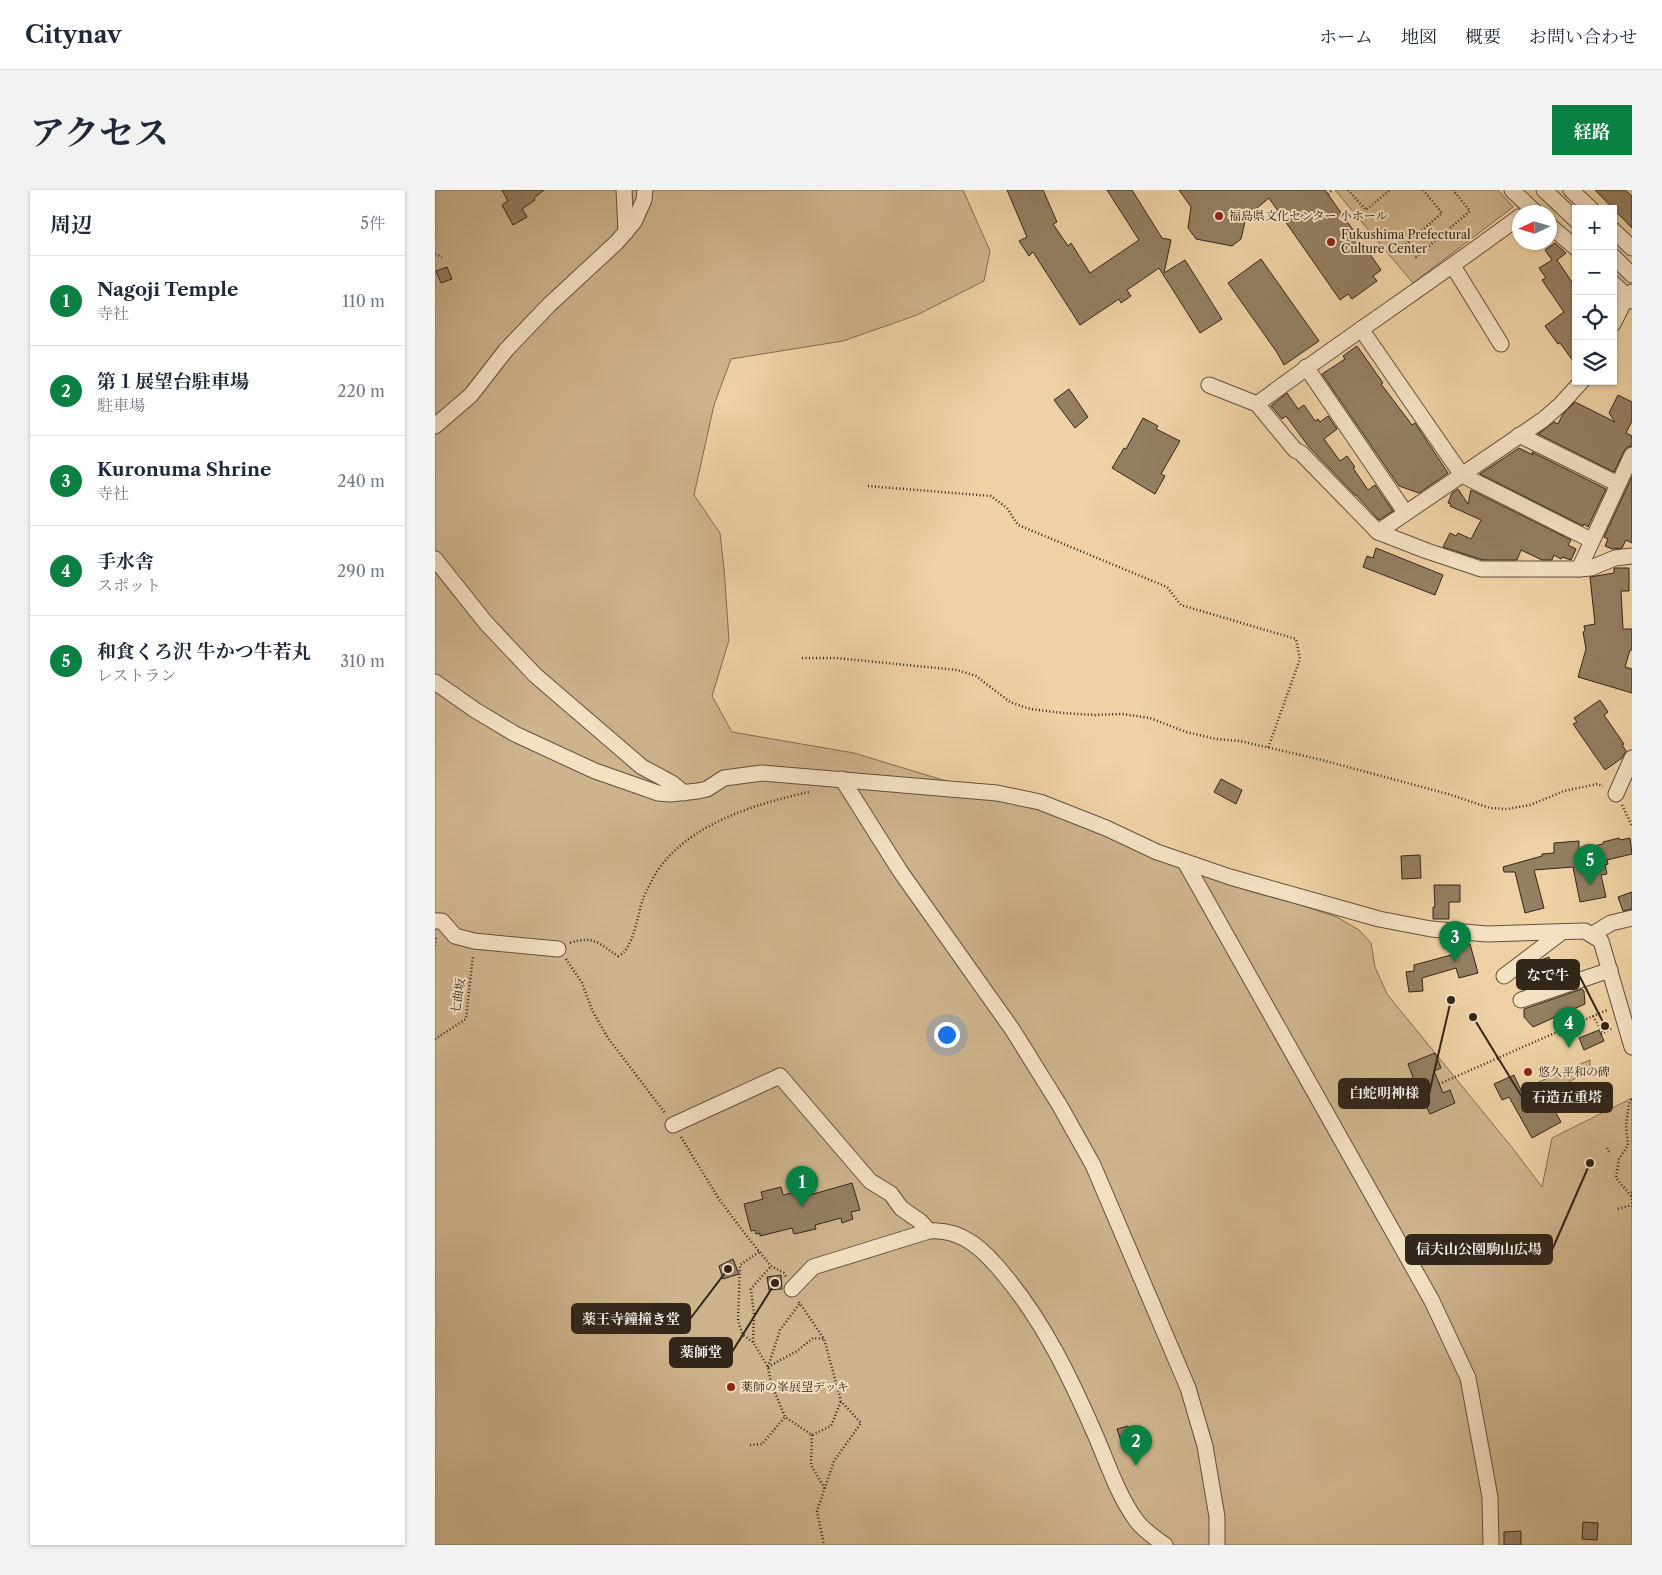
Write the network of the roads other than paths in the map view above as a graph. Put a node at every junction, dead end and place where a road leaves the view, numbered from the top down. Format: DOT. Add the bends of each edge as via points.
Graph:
graph roads {
  1 [pos="624,190"];
  2 [pos="645,190"];
  3 [pos="1512,190"];
  4 [pos="1571,190"];
  5 [pos="1545,191"];
  6 [pos="1522,205"];
  7 [pos="1534,205"];
  8 [pos="1587,205"];
  9 [pos="1572,216"];
  10 [pos="1512,224"];
  11 [pos="626,232"];
  12 [pos="1557,232"];
  13 [pos="1617,234"];
  14 [pos="1572,245"];
  15 [pos="1632,248"];
  16 [pos="1617,260"];
  17 [pos="1453,266"];
  18 [pos="1632,275"];
  19 [pos="1617,285"];
  20 [pos="1630,296"];
  21 [pos="1617,317"];
  22 [pos="1361,329"];
  23 [pos="1501,344"];
  24 [pos="1306,367"];
  25 [pos="1209,385"];
  26 [pos="1578,385"];
  27 [pos="1257,404"];
  28 [pos="435,426"];
  29 [pos="1519,435"];
  30 [pos="1632,455"];
  31 [pos="1462,475"];
  32 [pos="1618,484"];
  33 [pos="1405,512"];
  34 [pos="1378,532"];
  35 [pos="1591,540"];
  36 [pos="1632,556"];
  37 [pos="435,559"];
  38 [pos="1579,569"];
  39 [pos="435,682"];
  40 [pos="1632,758"];
  41 [pos="842,779"];
  42 [pos="684,793"];
  43 [pos="1617,794"];
  44 [pos="1185,862"];
  45 [pos="1632,918"];
  46 [pos="436,927"];
  47 [pos="1562,932"];
  48 [pos="1593,934"];
  49 [pos="558,949"];
  50 [pos="1610,970"];
  51 [pos="1504,976"];
  52 [pos="1521,1000"];
  53 [pos="1626,1001"];
  54 [pos="1632,1047"];
  55 [pos="673,1125"];
  56 [pos="929,1231"];
  57 [pos="792,1290"];
  58 [pos="1165,1545"];
  59 [pos="1217,1545"];
  60 [pos="1491,1545"];
  1 -- 11 [label="street"];
  2 -- 11 [label="street" via="634,222"];
  3 -- 6 [label="street"];
  4 -- 8 [label="street"];
  5 -- 7 [label="street"];
  5 -- 9 [label="street"];
  10 -- 17 [label="street"];
  11 -- 28 [label="street" via="506,350 471,395"];
  12 -- 14 [label="street"];
  13 -- 15 [label="street"];
  16 -- 18 [label="street"];
  17 -- 22 [label="street"];
  17 -- 23 [label="street"];
  19 -- 20 [label="street"];
  20 -- 21 [label="street"];
  22 -- 24 [label="street"];
  22 -- 31 [label="street"];
  24 -- 27 [label="street"];
  24 -- 33 [label="street"];
  25 -- 27 [label="street"];
  26 -- 29 [label="street" via="1544,419"];
  27 -- 34 [label="street" via="1295,450"];
  29 -- 31 [label="street"];
  29 -- 32 [label="street"];
  30 -- 32 [label="street"];
  31 -- 33 [label="street"];
  31 -- 35 [label="street"];
  32 -- 35 [label="street"];
  33 -- 34 [label="street"];
  34 -- 38 [label="street" via="1481,569"];
  35 -- 38 [label="street"];
  36 -- 38 [label="street"];
  37 -- 42 [label="street" via="486,623 535,675 642,767"];
  39 -- 42 [label="street" via="515,734 568,759 658,794"];
  40 -- 43 [label="street"];
  41 -- 42 [label="street" via="762,773 724,778 707,788"];
  41 -- 44 [label="street" via="997,794 1040,802"];
  41 -- 59 [label="street" via="900,871 1012,1029 1061,1106 1093,1165 1191,1398 1208,1465 1217,1517"];
  44 -- 47 [label="street" via="1353,912 1409,925 1487,934"];
  44 -- 60 [label="street" via="1432,1301 1468,1378 1490,1497"];
  45 -- 48 [label="street" via="1611,923"];
  46 -- 49 [label="street" via="442,921 455,936 474,941"];
  47 -- 48 [label="street" via="1585,930"];
  47 -- 51 [label="street"];
  48 -- 50 [label="street" via="1601,941"];
  50 -- 52 [label="street"];
  50 -- 53 [label="street"];
  53 -- 54 [label="street"];
  55 -- 56 [label="street" via="780,1076 870,1181 891,1194 901,1208"];
  56 -- 57 [label="street" via="813,1268"];
  56 -- 58 [label="street" via="943,1230 975,1244 1020,1294 1047,1334 1125,1504 1137,1522"];
}
